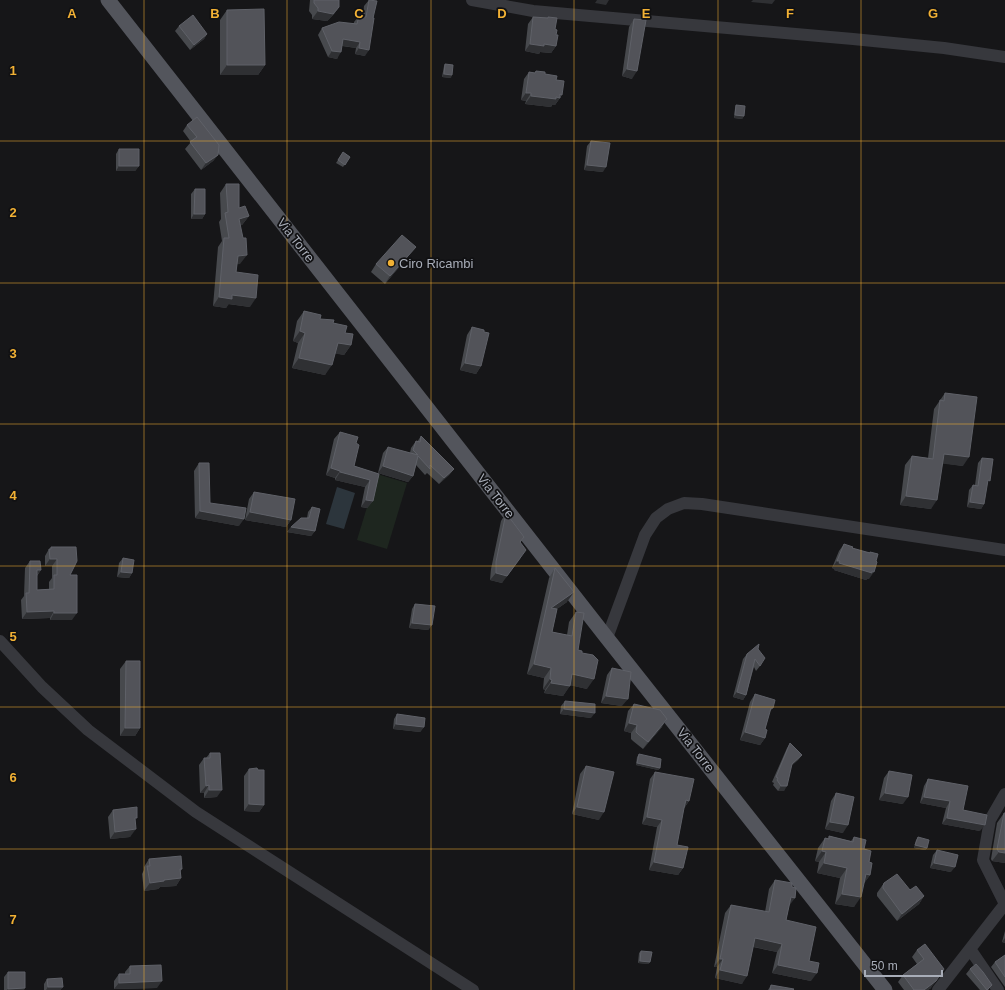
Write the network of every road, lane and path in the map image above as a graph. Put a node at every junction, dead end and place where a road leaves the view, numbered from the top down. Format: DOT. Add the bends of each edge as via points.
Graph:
graph roads {
  1 [pos="108,0"];
  2 [pos="472,0"];
  3 [pos="1005,57"];
  4 [pos="1005,550"];
  5 [pos="607,638"];
  6 [pos="0,641"];
  7 [pos="1005,794"];
  8 [pos="1005,904"];
  9 [pos="970,949"];
  10 [pos="473,990"];
  11 [pos="884,990"];
  12 [pos="938,990"];
  13 [pos="998,990"];
  1 -- 5 [label="main road, Via Torre"];
  2 -- 3 [label="street" via="533,11 845,38"];
  4 -- 5 [label="street" via="684,503 668,509 656,518 645,535"];
  5 -- 11 [label="main road, Via Torre"];
  6 -- 10 [label="street" via="42,687 88,730 177,799"];
  7 -- 8 [label="street" via="990,820 983,860"];
  8 -- 9 [label="street"];
  9 -- 12 [label="street"];
  9 -- 13 [label="street"];
}
